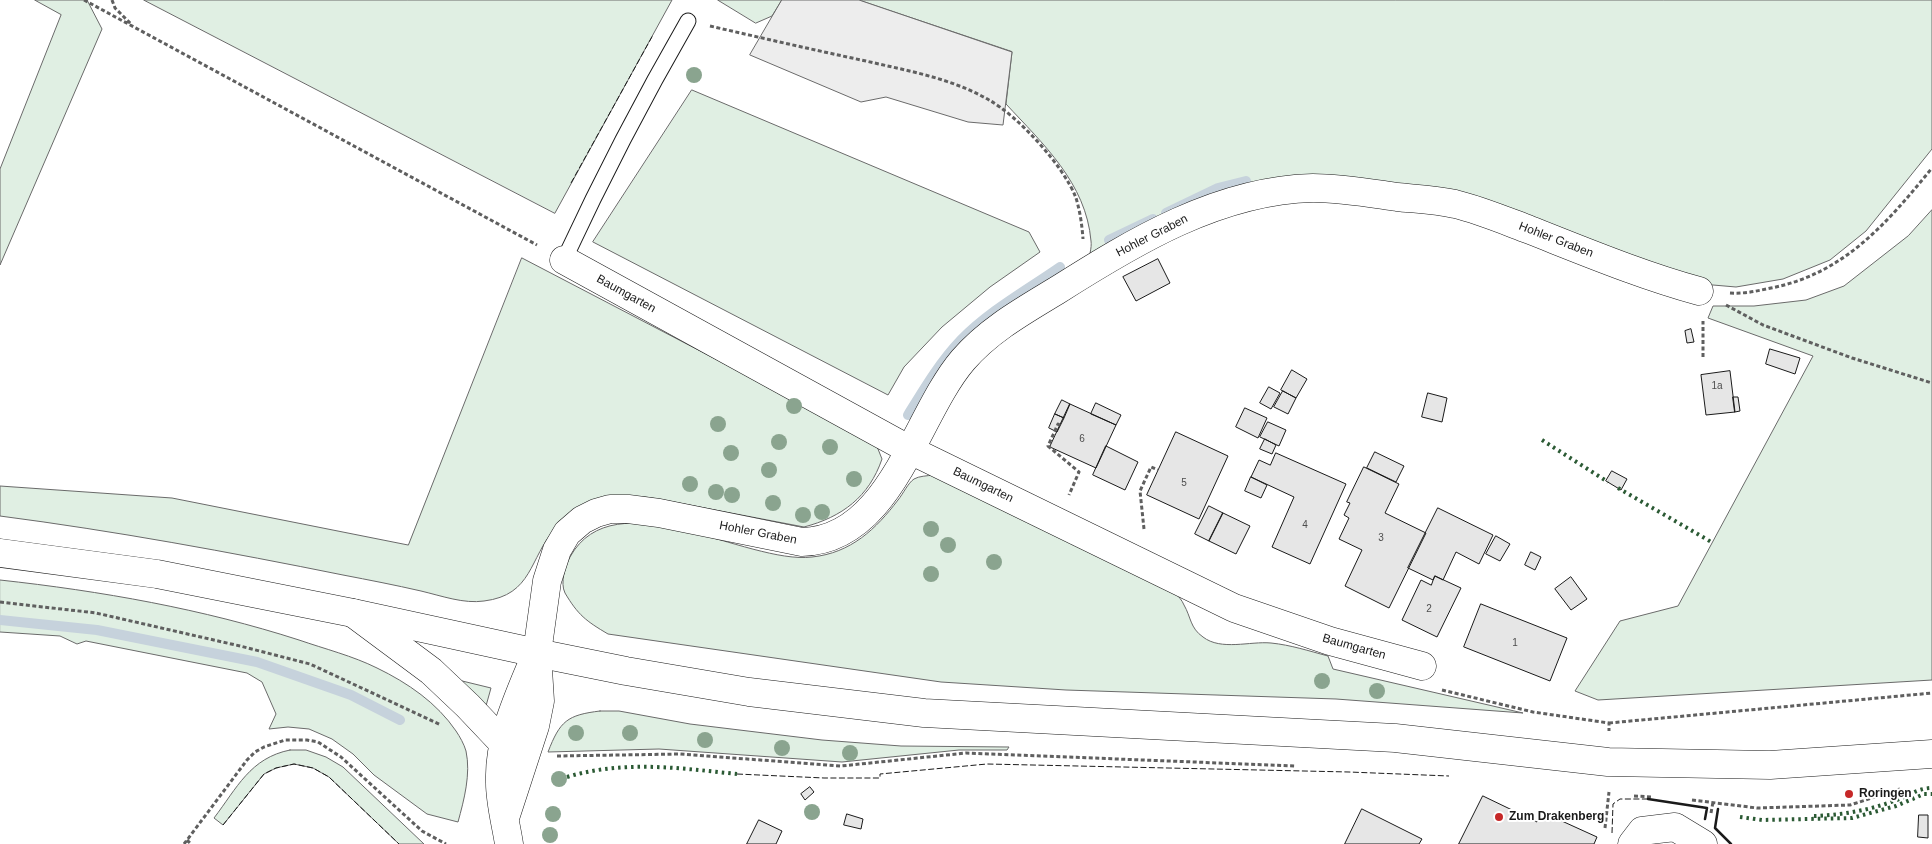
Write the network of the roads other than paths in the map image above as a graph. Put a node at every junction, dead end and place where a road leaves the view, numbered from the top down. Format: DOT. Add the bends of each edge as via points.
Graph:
graph roads {
  1 [pos="688,21"];
  2 [pos="564,260"];
  3 [pos="1699,290"];
  4 [pos="910,450"];
  5 [pos="0,554"];
  6 [pos="352,613"];
  7 [pos="537,653"];
  8 [pos="1429,677"];
  9 [pos="504,744"];
  10 [pos="1932,754"];
  11 [pos="507,831"];
  12 [pos="1632,844"];
  13 [pos="1703,844"];
  1 -- 2 [label="lane" via="650,86"];
  2 -- 4 [label="street, Baumgarten"];
  3 -- 4 [label="street, Hohler Graben" via="1657,279 1455,204 1356,190 1312,188 1271,192 1192,215 1147,236 1003,323 962,362 940,394"];
  4 -- 7 [label="street, Hohler Graben" via="863,516 832,536 814,542 628,509 610,509 582,520 567,532 553,560"];
  4 -- 8 [label="street, Baumgarten" via="1234,608"];
  5 -- 6 [label="street" via="158,574"];
  6 -- 7 [label="street"];
  6 -- 9 [label="street" via="431,671"];
  7 -- 9 [label="street, Hohler Graben"];
  7 -- 10 [label="street" via="749,692 924,713 1395,738 1608,762 1770,765"];
  7 -- 11 [label="street, Hohler Graben" via="540,700"];
  9 -- 11 [label="street, Hohler Graben" via="500,781"];
  12 -- 13 [label="street" via="1642,831 1675,827"];
}
